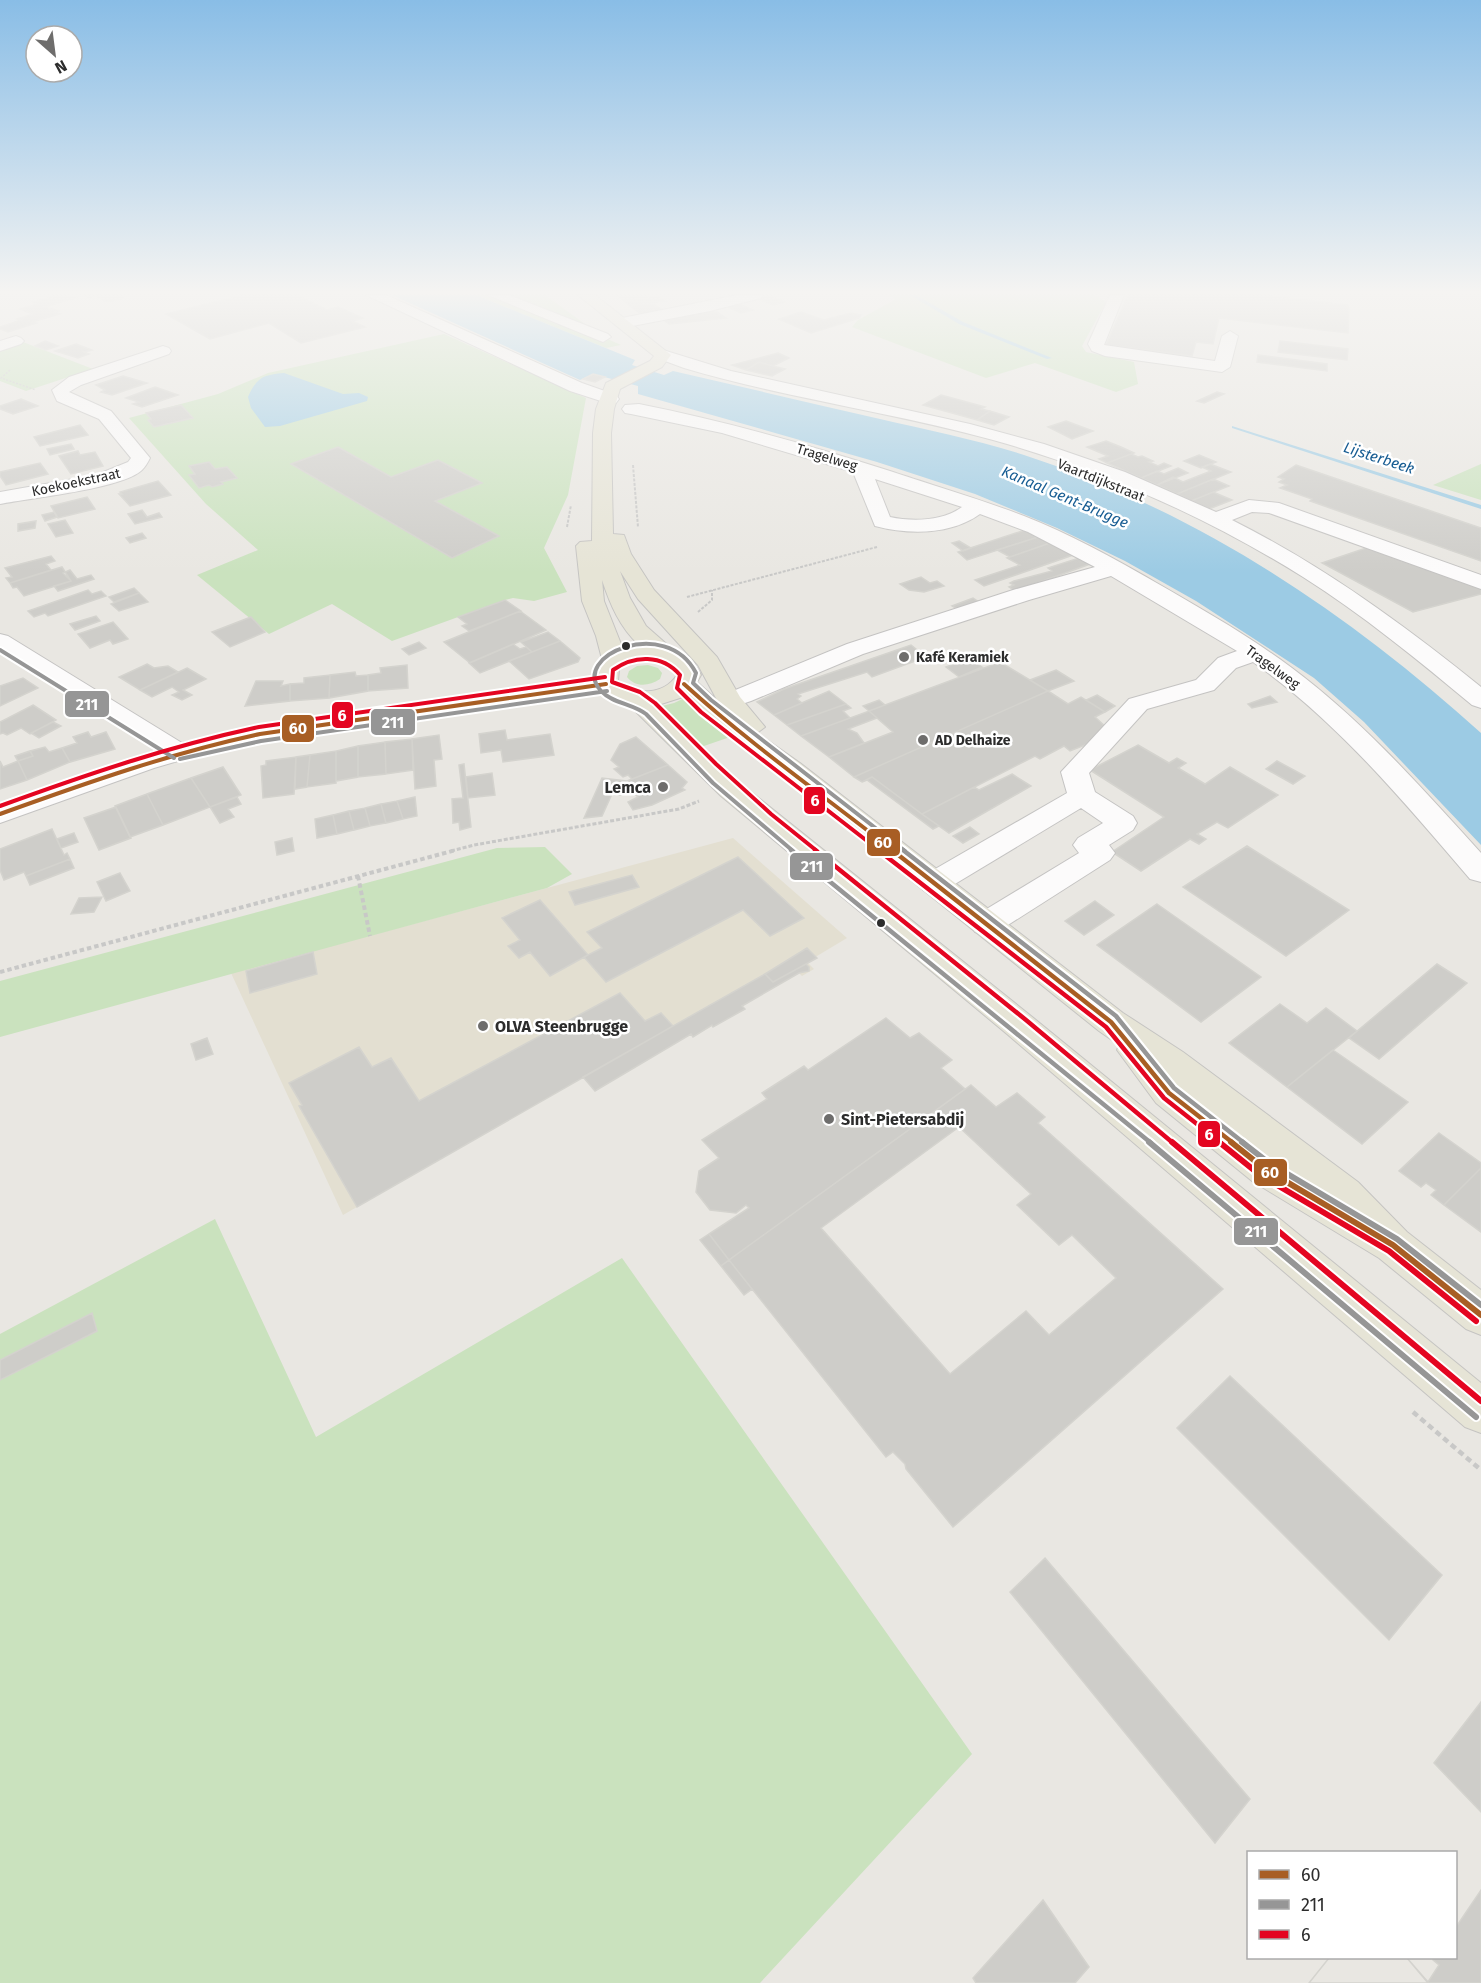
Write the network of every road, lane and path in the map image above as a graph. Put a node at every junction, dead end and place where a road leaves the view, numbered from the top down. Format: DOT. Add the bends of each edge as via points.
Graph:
graph roads {
  1 [pos="30,388"];
  2 [pos="64,388"];
  3 [pos="578,388"];
  4 [pos="612,388"];
  5 [pos="783,388"];
  6 [pos="60,390"];
  7 [pos="610,399"];
  8 [pos="631,409"];
  9 [pos="861,468"];
  10 [pos="0,498"];
  11 [pos="601,499"];
  12 [pos="977,506"];
  13 [pos="1215,520"];
  14 [pos="638,528"];
  15 [pos="886,545"];
  16 [pos="1114,568"];
  17 [pos="1481,582"];
  18 [pos="712,590"];
  19 [pos="683,598"];
  20 [pos="697,613"];
  21 [pos="0,641"];
  22 [pos="662,652"];
  23 [pos="1257,653"];
  24 [pos="614,660"];
  25 [pos="606,684"];
  26 [pos="684,684"];
  27 [pos="742,696"];
  28 [pos="637,699"];
  29 [pos="1481,700"];
  30 [pos="178,752"];
  31 [pos="790,769"];
  32 [pos="724,792"];
  33 [pos="1082,796"];
  34 [pos="0,814"];
  35 [pos="1481,872"];
  36 [pos="358,876"];
  37 [pos="934,883"];
  38 [pos="986,924"];
  39 [pos="370,936"];
  40 [pos="0,972"];
  41 [pos="1481,1315"];
  42 [pos="1481,1411"];
  1 -- 6 [label="path"];
  2 -- 6 [label="street"];
  3 -- 7 [label="street"];
  4 -- 7 [label="main road"];
  5 -- 13 [label="street, Vaartdijkstraat" via="1032,446 1122,479"];
  6 -- 10 [label="street, Koekoekstraat" via="63,397 98,410 110,419 141,458 140,462 118,475"];
  7 -- 11 [label="main road" via="602,433"];
  8 -- 9 [label="street, Tragelweg" via="699,420"];
  8 -- 14 [label="path"];
  9 -- 12 [label="street, Tragelweg"];
  9 -- 12 [label="street" via="882,522 908,526 958,520"];
  11 -- 22 [label="main road" via="603,553 619,598 636,630"];
  11 -- 24 [label="main road" via="585,524 593,601 609,636"];
  11 -- 31 [label="main road" via="614,523 620,554 646,594 708,662 729,700"];
  12 -- 16 [label="street, Tragelweg" via="1028,525"];
  13 -- 17 [label="street" via="1249,506 1272,507"];
  13 -- 29 [label="street, Vaartdijkstraat" via="1312,574"];
  15 -- 18 [label="path"];
  16 -- 23 [label="street, Tragelweg"];
  16 -- 27 [label="street" via="855,649"];
  18 -- 19 [label="path"];
  18 -- 20 [label="path" via="712,600"];
  21 -- 30 [label="street"];
  22 -- 24 [label="main road" via="645,651"];
  22 -- 26 [label="main road" via="686,665 689,675"];
  23 -- 33 [label="street" via="1227,663 1205,685 1138,704 1075,772"];
  23 -- 35 [label="street, Tragelweg" via="1341,723 1417,798"];
  24 -- 25 [label="main road" via="606,667"];
  25 -- 28 [label="main road" via="612,691"];
  25 -- 30 [label="street" via="260,734"];
  26 -- 28 [label="main road" via="673,693"];
  26 -- 31 [label="main road" via="730,726"];
  28 -- 32 [label="main road"];
  30 -- 34 [label="street"];
  31 -- 37 [label="main road"];
  32 -- 36 [label="path" via="679,809 474,845"];
  32 -- 42 [label="main road" via="1019,1024"];
  33 -- 37 [label="street"];
  33 -- 38 [label="street" via="1123,823 1088,845 1100,853"];
  36 -- 39 [label="path"];
  36 -- 40 [label="path"];
  37 -- 38 [label="main road"];
  38 -- 41 [label="main road" via="1111,1022 1169,1093 1265,1169 1393,1245"];
}
